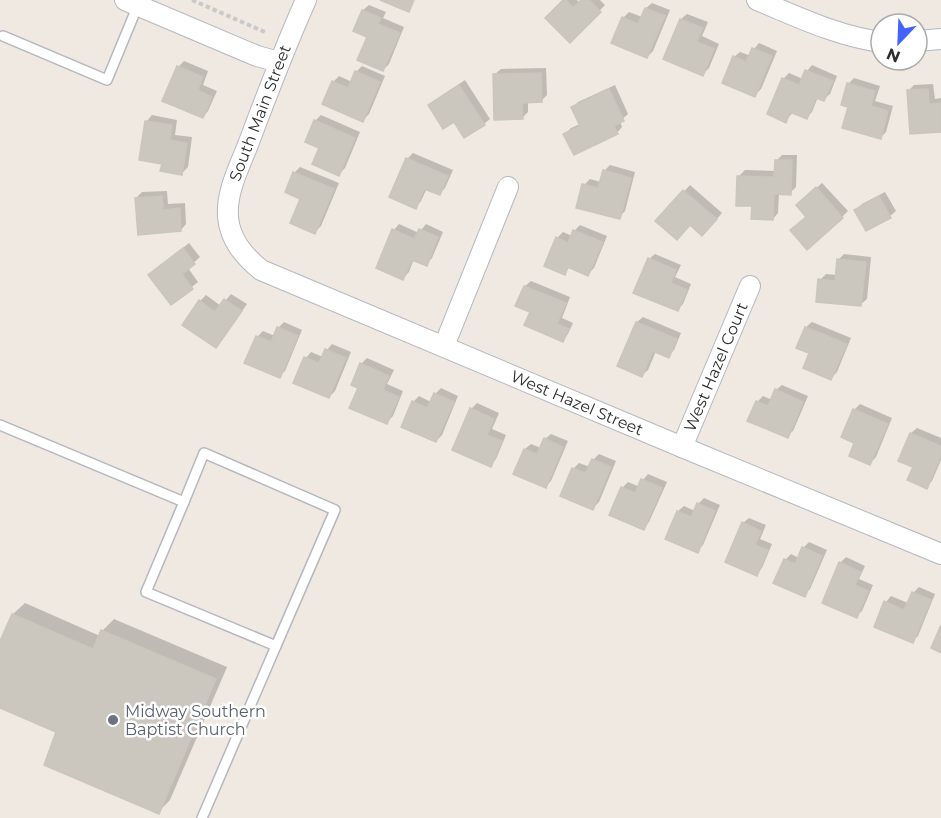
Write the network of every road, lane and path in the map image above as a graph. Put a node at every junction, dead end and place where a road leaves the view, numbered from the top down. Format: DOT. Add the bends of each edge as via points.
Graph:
graph roads {
  1 [pos="192,0"];
  2 [pos="306,0"];
  3 [pos="757,0"];
  4 [pos="131,2"];
  5 [pos="267,33"];
  6 [pos="3,36"];
  7 [pos="869,40"];
  8 [pos="279,62"];
  9 [pos="508,187"];
  10 [pos="230,229"];
  11 [pos="750,286"];
  12 [pos="444,346"];
  13 [pos="0,425"];
  14 [pos="682,447"];
  15 [pos="184,502"];
  16 [pos="941,554"];
  17 [pos="276,646"];
  18 [pos="202,818"];
  1 -- 5 [label="path"];
  2 -- 8 [label="street, South Main Street"];
  3 -- 7 [label="street" via="829,30"];
  4 -- 6 [label="lane" via="107,80"];
  4 -- 8 [label="street"];
  8 -- 10 [label="street, South Main Street" via="227,201"];
  9 -- 12 [label="street"];
  10 -- 12 [label="street, West Hazel Street" via="241,251 261,270"];
  11 -- 14 [label="street, West Hazel Court"];
  12 -- 14 [label="street, West Hazel Street"];
  13 -- 15 [label="lane"];
  14 -- 16 [label="street, West Hazel Street"];
  15 -- 17 [label="lane" via="146,592"];
  15 -- 17 [label="lane" via="204,453 335,510"];
  17 -- 18 [label="lane"];
}
